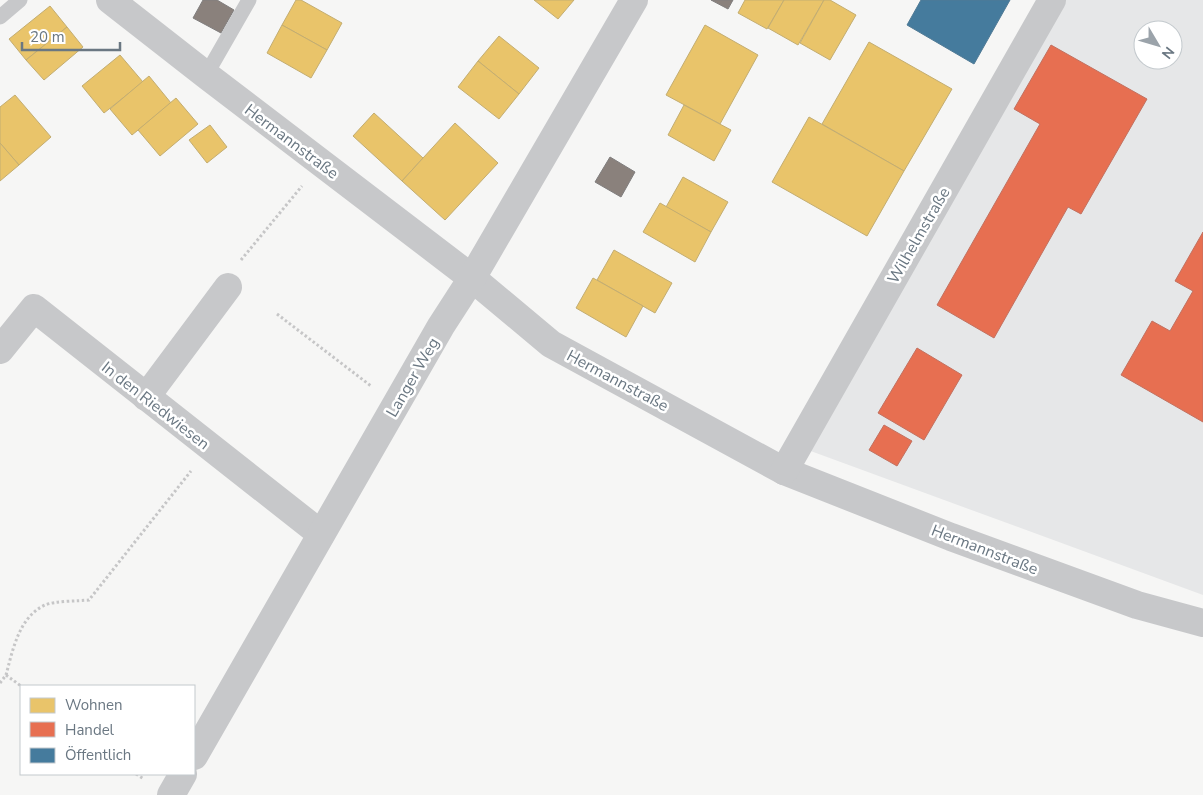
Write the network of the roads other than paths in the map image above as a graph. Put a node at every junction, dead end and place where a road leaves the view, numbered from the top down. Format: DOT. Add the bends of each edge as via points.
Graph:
graph roads {
  1 [pos="20,0"];
  2 [pos="110,0"];
  3 [pos="249,0"];
  4 [pos="634,0"];
  5 [pos="1052,0"];
  6 [pos="0,17"];
  7 [pos="206,76"];
  8 [pos="472,278"];
  9 [pos="228,287"];
  10 [pos="0,350"];
  11 [pos="146,397"];
  12 [pos="784,471"];
  13 [pos="321,534"];
  14 [pos="1203,623"];
  15 [pos="195,754"];
  16 [pos="182,775"];
  17 [pos="171,795"];
  1 -- 6 [label="lane"];
  2 -- 7 [label="street, Hermannstraße"];
  3 -- 7 [label="lane"];
  4 -- 8 [label="street, Langer Weg"];
  5 -- 12 [label="street, Wilhelmstraße"];
  7 -- 8 [label="street, Hermannstraße"];
  8 -- 12 [label="street, Hermannstraße" via="551,344"];
  8 -- 13 [label="street, Langer Weg"];
  9 -- 11 [label="street"];
  10 -- 11 [label="street, In den Riedwiesen" via="34,308"];
  11 -- 13 [label="street, In den Riedwiesen"];
  12 -- 14 [label="street, Hermannstraße" via="1138,605"];
  13 -- 15 [label="street, Langer Weg"];
  16 -- 17 [label="street"];
}
